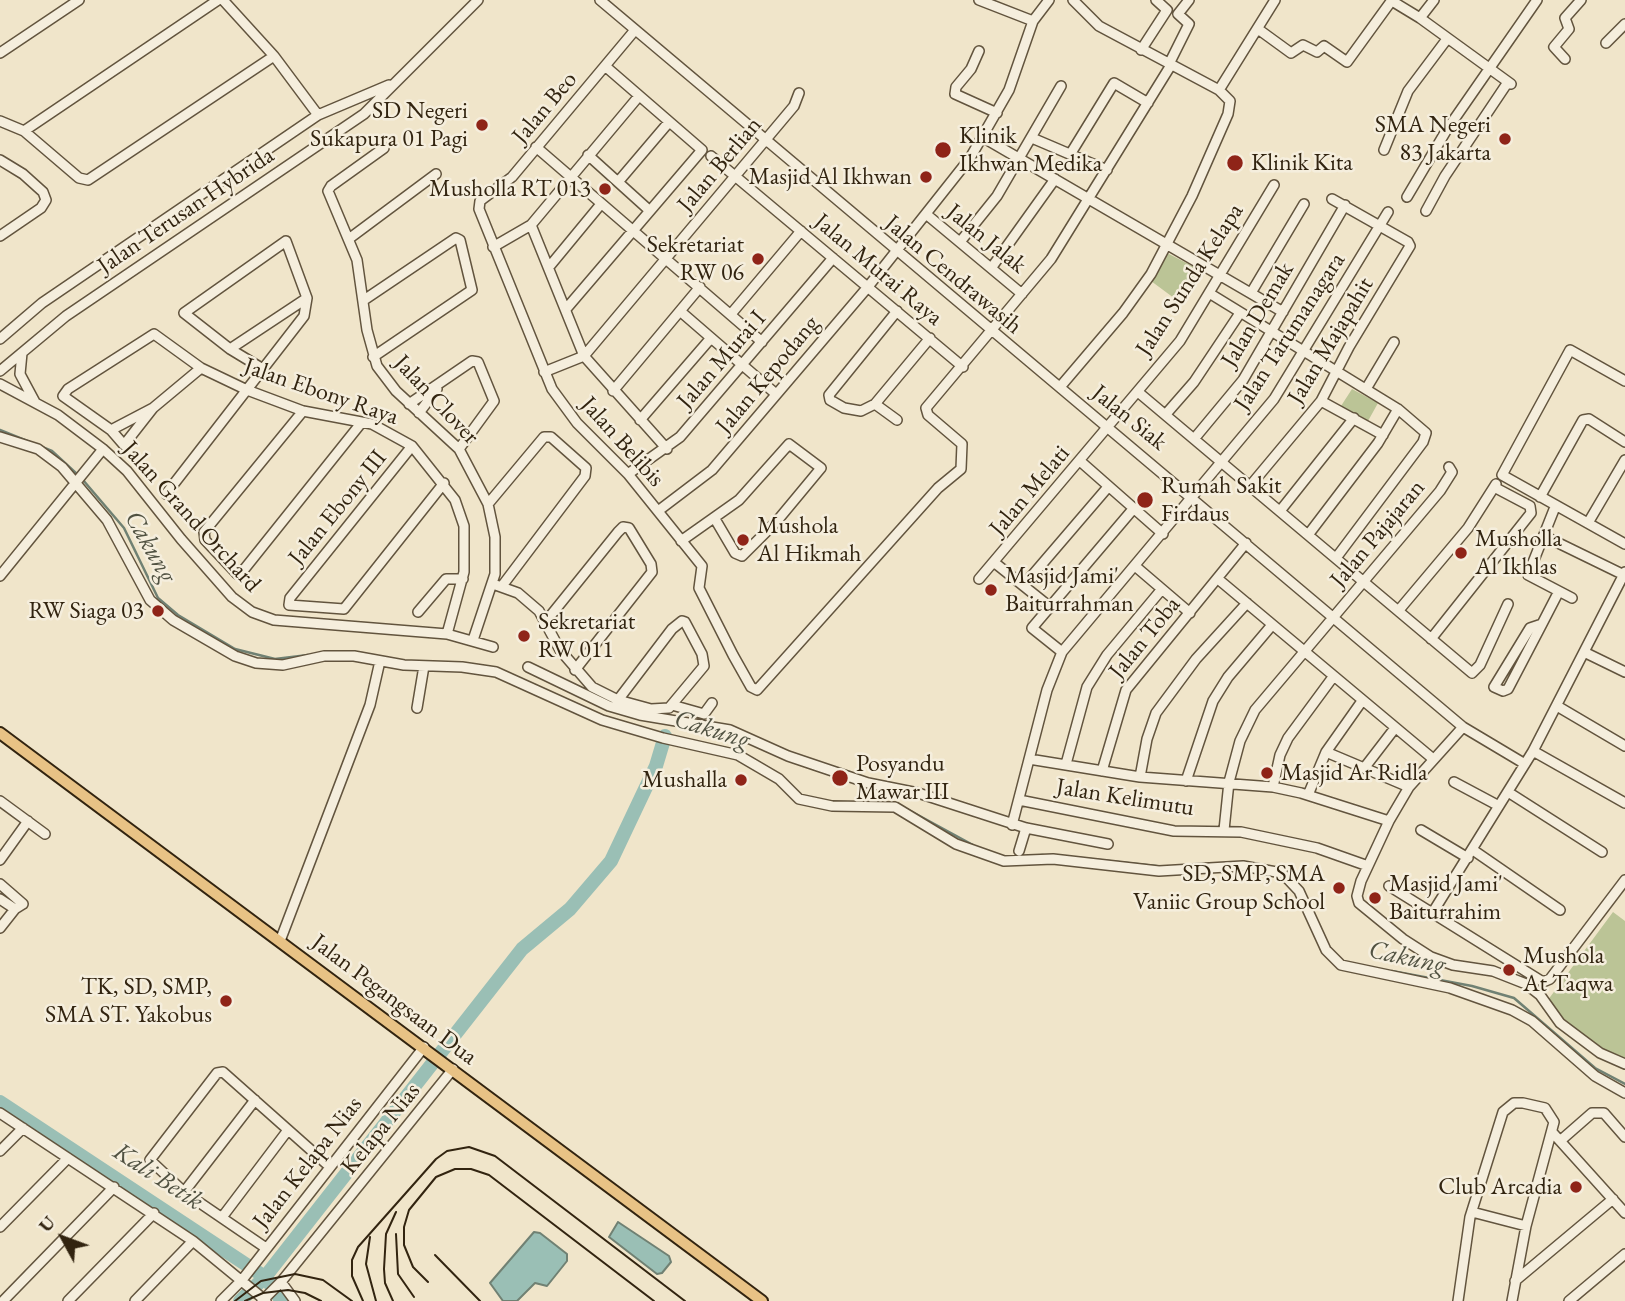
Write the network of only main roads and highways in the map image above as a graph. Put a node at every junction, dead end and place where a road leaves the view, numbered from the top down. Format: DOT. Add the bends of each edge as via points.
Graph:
graph roads {
  1 [pos="0,733"];
  2 [pos="762,1301"];
  1 -- 2 [label="main road, Jalan Pegangsaan Dua"];
}
